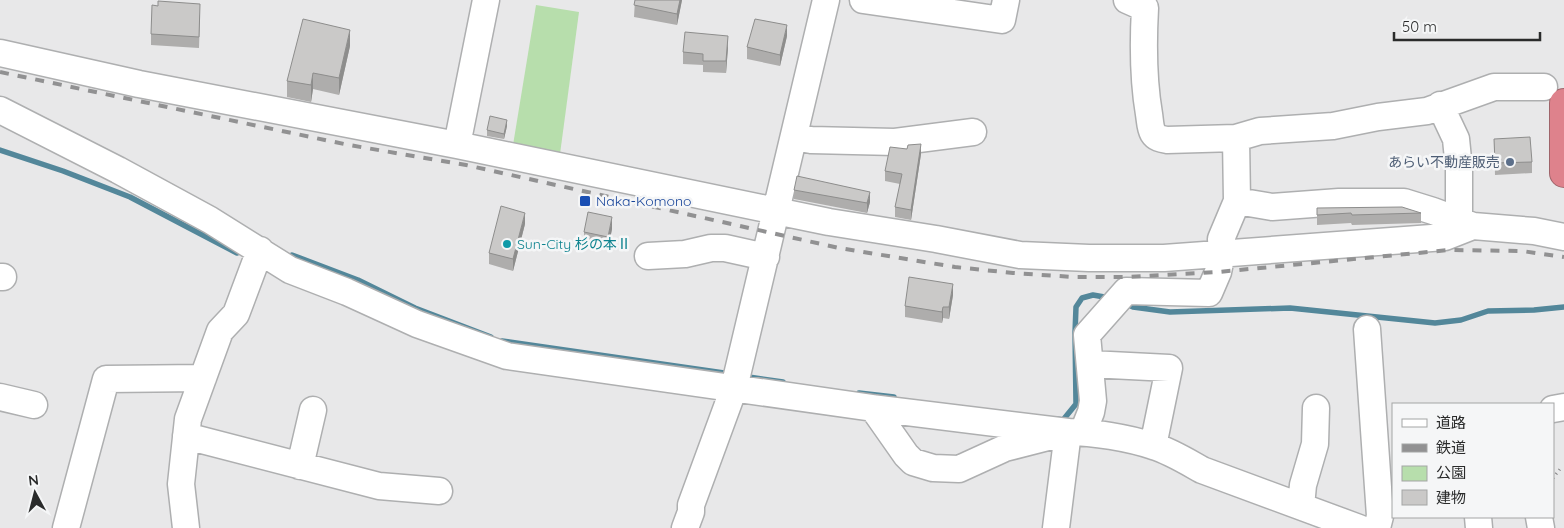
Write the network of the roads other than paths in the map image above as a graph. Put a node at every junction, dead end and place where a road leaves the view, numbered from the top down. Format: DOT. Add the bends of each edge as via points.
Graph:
graph roads {
  1 [pos="486,0"];
  2 [pos="826,0"];
  3 [pos="863,0"];
  4 [pos="1006,0"];
  5 [pos="1127,0"];
  6 [pos="0,52"];
  7 [pos="1554,95"];
  8 [pos="1440,105"];
  9 [pos="0,110"];
  10 [pos="973,132"];
  11 [pos="794,137"];
  12 [pos="1236,138"];
  13 [pos="457,145"];
  14 [pos="1564,173"];
  15 [pos="1237,201"];
  16 [pos="777,210"];
  17 [pos="1466,224"];
  18 [pos="1564,237"];
  19 [pos="260,250"];
  20 [pos="1222,253"];
  21 [pos="648,256"];
  22 [pos="766,257"];
  23 [pos="1367,329"];
  24 [pos="1090,364"];
  25 [pos="203,378"];
  26 [pos="736,379"];
  27 [pos="1,404"];
  28 [pos="34,405"];
  29 [pos="872,408"];
  30 [pos="1316,408"];
  31 [pos="313,410"];
  32 [pos="1075,432"];
  33 [pos="186,436"];
  34 [pos="1153,446"];
  35 [pos="300,466"];
  36 [pos="439,491"];
  37 [pos="1301,506"];
  38 [pos="1360,527"];
  39 [pos="66,528"];
  40 [pos="186,528"];
  41 [pos="685,528"];
  42 [pos="1056,528"];
  1 -- 13 [label="street"];
  2 -- 11 [label="street"];
  3 -- 4 [label="street" via="1002,20"];
  5 -- 12 [label="street" via="1145,8 1143,61 1154,135 1166,140"];
  6 -- 13 [label="street" via="139,84"];
  7 -- 8 [label="street" via="1494,87"];
  7 -- 14 [label="highway"];
  8 -- 12 [label="street" via="1418,113 1378,116 1333,126 1260,131"];
  8 -- 17 [label="street" via="1456,139"];
  9 -- 19 [label="street" via="127,174"];
  10 -- 11 [label="street" via="895,142"];
  11 -- 16 [label="street"];
  12 -- 15 [label="street"];
  13 -- 16 [label="street"];
  15 -- 17 [label="street" via="1272,207 1404,202"];
  15 -- 20 [label="street" via="1221,239"];
  16 -- 20 [label="street" via="1020,255 1155,258"];
  16 -- 22 [label="street"];
  17 -- 18 [label="street"];
  17 -- 20 [label="street" via="1446,237"];
  19 -- 25 [label="street" via="236,314 220,331"];
  19 -- 26 [label="street" via="290,270 417,324 507,356"];
  20 -- 24 [label="street" via="1209,293 1126,291 1087,335"];
  21 -- 22 [label="street" via="726,248"];
  22 -- 26 [label="street"];
  23 -- 38 [label="street" via="1380,516"];
  24 -- 32 [label="street" via="1093,401 1090,412"];
  24 -- 34 [label="street" via="1169,368"];
  25 -- 33 [label="street" via="188,420"];
  25 -- 39 [label="street" via="106,379"];
  26 -- 29 [label="street"];
  26 -- 41 [label="street"];
  27 -- 28 [label="street"];
  29 -- 32 [label="street"];
  29 -- 32 [label="street" via="913,462 933,468 959,469 1005,448"];
  30 -- 37 [label="street" via="1315,444"];
  31 -- 35 [label="street"];
  32 -- 34 [label="street"];
  32 -- 42 [label="street"];
  33 -- 35 [label="street"];
  33 -- 40 [label="street" via="182,484"];
  34 -- 37 [label="street" via="1202,470"];
  35 -- 36 [label="street" via="379,486"];
  37 -- 38 [label="street"];
}
